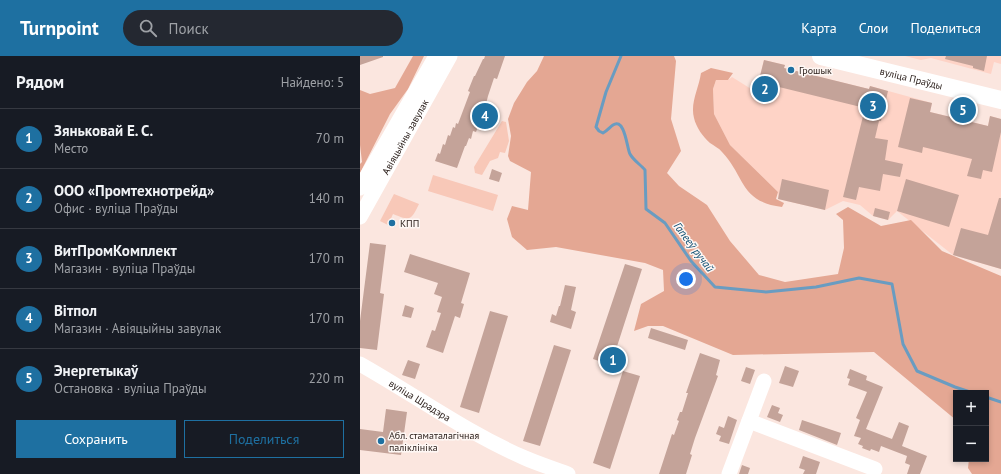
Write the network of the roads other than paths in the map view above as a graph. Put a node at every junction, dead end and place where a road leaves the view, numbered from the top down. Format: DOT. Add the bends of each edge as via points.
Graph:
graph roads {
  1 [pos="436,56"];
  2 [pos="450,56"];
  3 [pos="821,56"];
  4 [pos="1001,100"];
  5 [pos="360,188"];
  6 [pos="360,217"];
  7 [pos="360,364"];
  8 [pos="764,381"];
  9 [pos="749,421"];
  10 [pos="875,469"];
  11 [pos="568,474"];
  12 [pos="729,474"];
  1 -- 5 [label="street, Авіяцыйны завулак"];
  2 -- 6 [label="street, Авіяцыйны завулак"];
  3 -- 4 [label="main road, вуліца Праўды"];
  7 -- 11 [label="street, вуліца Шрадэра" via="509,451"];
  8 -- 9 [label="street"];
  9 -- 10 [label="street"];
  9 -- 12 [label="street"];
}
